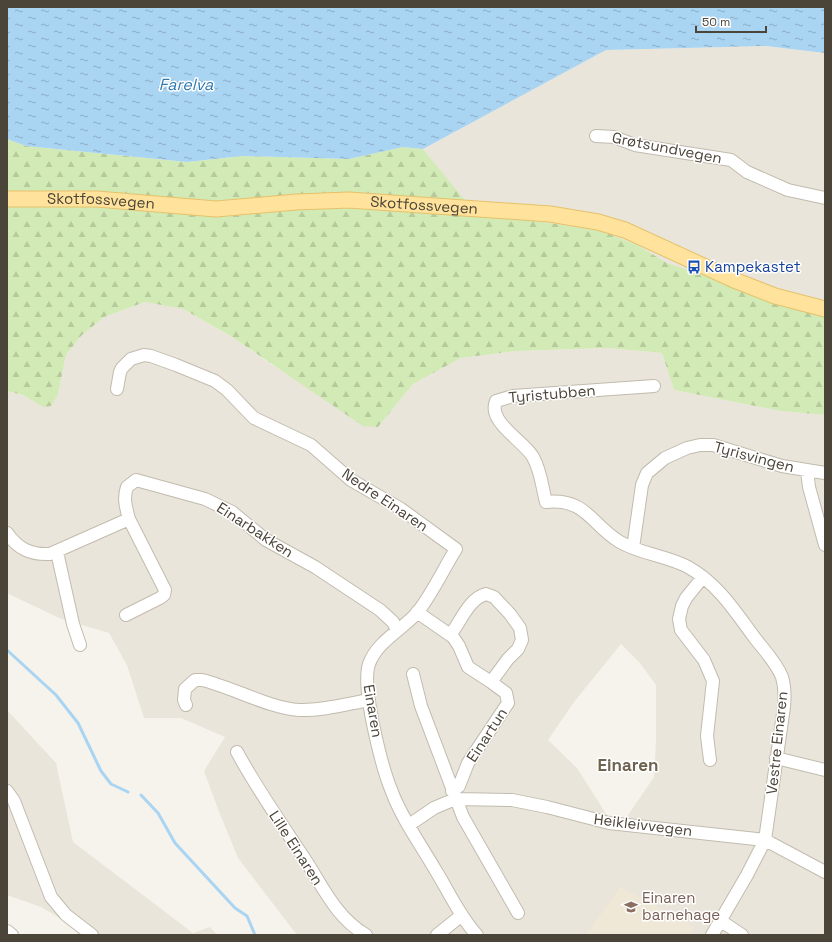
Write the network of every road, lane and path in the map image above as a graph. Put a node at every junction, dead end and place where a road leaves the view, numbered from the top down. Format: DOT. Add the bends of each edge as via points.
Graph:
graph roads {
  1 [pos="596,136"];
  2 [pos="825,198"];
  3 [pos="7,199"];
  4 [pos="825,309"];
  5 [pos="654,386"];
  6 [pos="117,389"];
  7 [pos="807,471"];
  8 [pos="825,473"];
  9 [pos="546,502"];
  10 [pos="129,519"];
  11 [pos="7,533"];
  12 [pos="825,545"];
  13 [pos="633,548"];
  14 [pos="456,549"];
  15 [pos="57,552"];
  16 [pos="703,577"];
  17 [pos="417,612"];
  18 [pos="126,615"];
  19 [pos="397,630"];
  20 [pos="450,635"];
  21 [pos="80,645"];
  22 [pos="413,674"];
  23 [pos="491,682"];
  24 [pos="369,700"];
  25 [pos="186,705"];
  26 [pos="237,752"];
  27 [pos="776,758"];
  28 [pos="710,760"];
  29 [pos="825,770"];
  30 [pos="7,791"];
  31 [pos="454,795"];
  32 [pos="409,825"];
  33 [pos="765,840"];
  34 [pos="825,872"];
  35 [pos="518,913"];
  36 [pos="462,915"];
  37 [pos="721,921"];
  38 [pos="7,931"];
  39 [pos="12,935"];
  40 [pos="92,935"];
  41 [pos="366,935"];
  42 [pos="437,935"];
  43 [pos="477,935"];
  44 [pos="712,935"];
  45 [pos="742,935"];
  1 -- 2 [label="street, Grøtsundvegen" via="614,138 635,145 731,160 747,172 788,190"];
  3 -- 4 [label="main road, Skotfossvegen" via="97,199 216,209 349,200 550,214 598,222 625,230 746,285"];
  5 -- 9 [label="street, Tyristubben" via="513,396 496,401 494,410 501,424 528,450 535,461"];
  6 -- 14 [label="street, Nedre Einaren" via="120,372 126,363 137,357 151,356 221,385 254,418 311,446 351,480 401,509"];
  7 -- 8 [label="street, Tyrisvingen"];
  7 -- 12 [label="street"];
  7 -- 13 [label="street, Tyrisvingen" via="712,445 687,448 665,458 647,473 642,485"];
  9 -- 13 [label="street, Vestre Einaren" via="560,502 578,507 619,541"];
  10 -- 15 [label="street"];
  10 -- 18 [label="street, Einarbakken" via="165,590 164,595"];
  10 -- 19 [label="street, Einarbakken" via="125,491 129,484 136,480 216,504 232,512 266,540 315,567 388,616"];
  11 -- 15 [label="street" via="20,548 28,552"];
  13 -- 16 [label="street, Vestre Einaren" via="677,562"];
  14 -- 17 [label="street, Einaren"];
  15 -- 21 [label="street"];
  16 -- 27 [label="street, Vestre Einaren" via="724,598 773,661 782,677 784,707"];
  16 -- 28 [label="street" via="686,598 678,619 681,630 704,660 712,681 707,736"];
  17 -- 19 [label="street, Einaren"];
  17 -- 20 [label="street, Einartun"];
  19 -- 24 [label="street, Einaren" via="369,664 366,678"];
  20 -- 23 [label="street, Einartun" via="459,646 468,667"];
  20 -- 23 [label="street" via="472,602 482,595 490,595 506,610 520,628 522,640 518,649"];
  22 -- 31 [label="street" via="421,706"];
  23 -- 31 [label="street, Einartun" via="506,693 508,703 468,763"];
  24 -- 25 [label="street" via="298,710 195,680 185,689"];
  24 -- 32 [label="street, Einaren" via="387,779"];
  26 -- 41 [label="street, Lille Einaren" via="256,788 332,904 347,922"];
  27 -- 29 [label="street"];
  27 -- 33 [label="street, Vestre Einaren"];
  30 -- 40 [label="street" via="14,801 50,897"];
  31 -- 32 [label="street"];
  31 -- 33 [label="street, Heikleivvegen" via="512,800 609,823"];
  31 -- 35 [label="street" via="462,816"];
  32 -- 36 [label="street, Einaren"];
  33 -- 34 [label="street, Heikleivvegen"];
  33 -- 37 [label="street"];
  36 -- 42 [label="street"];
  36 -- 43 [label="street, Einaren"];
  37 -- 44 [label="street"];
  37 -- 45 [label="street"];
  38 -- 39 [label="street"];
}
